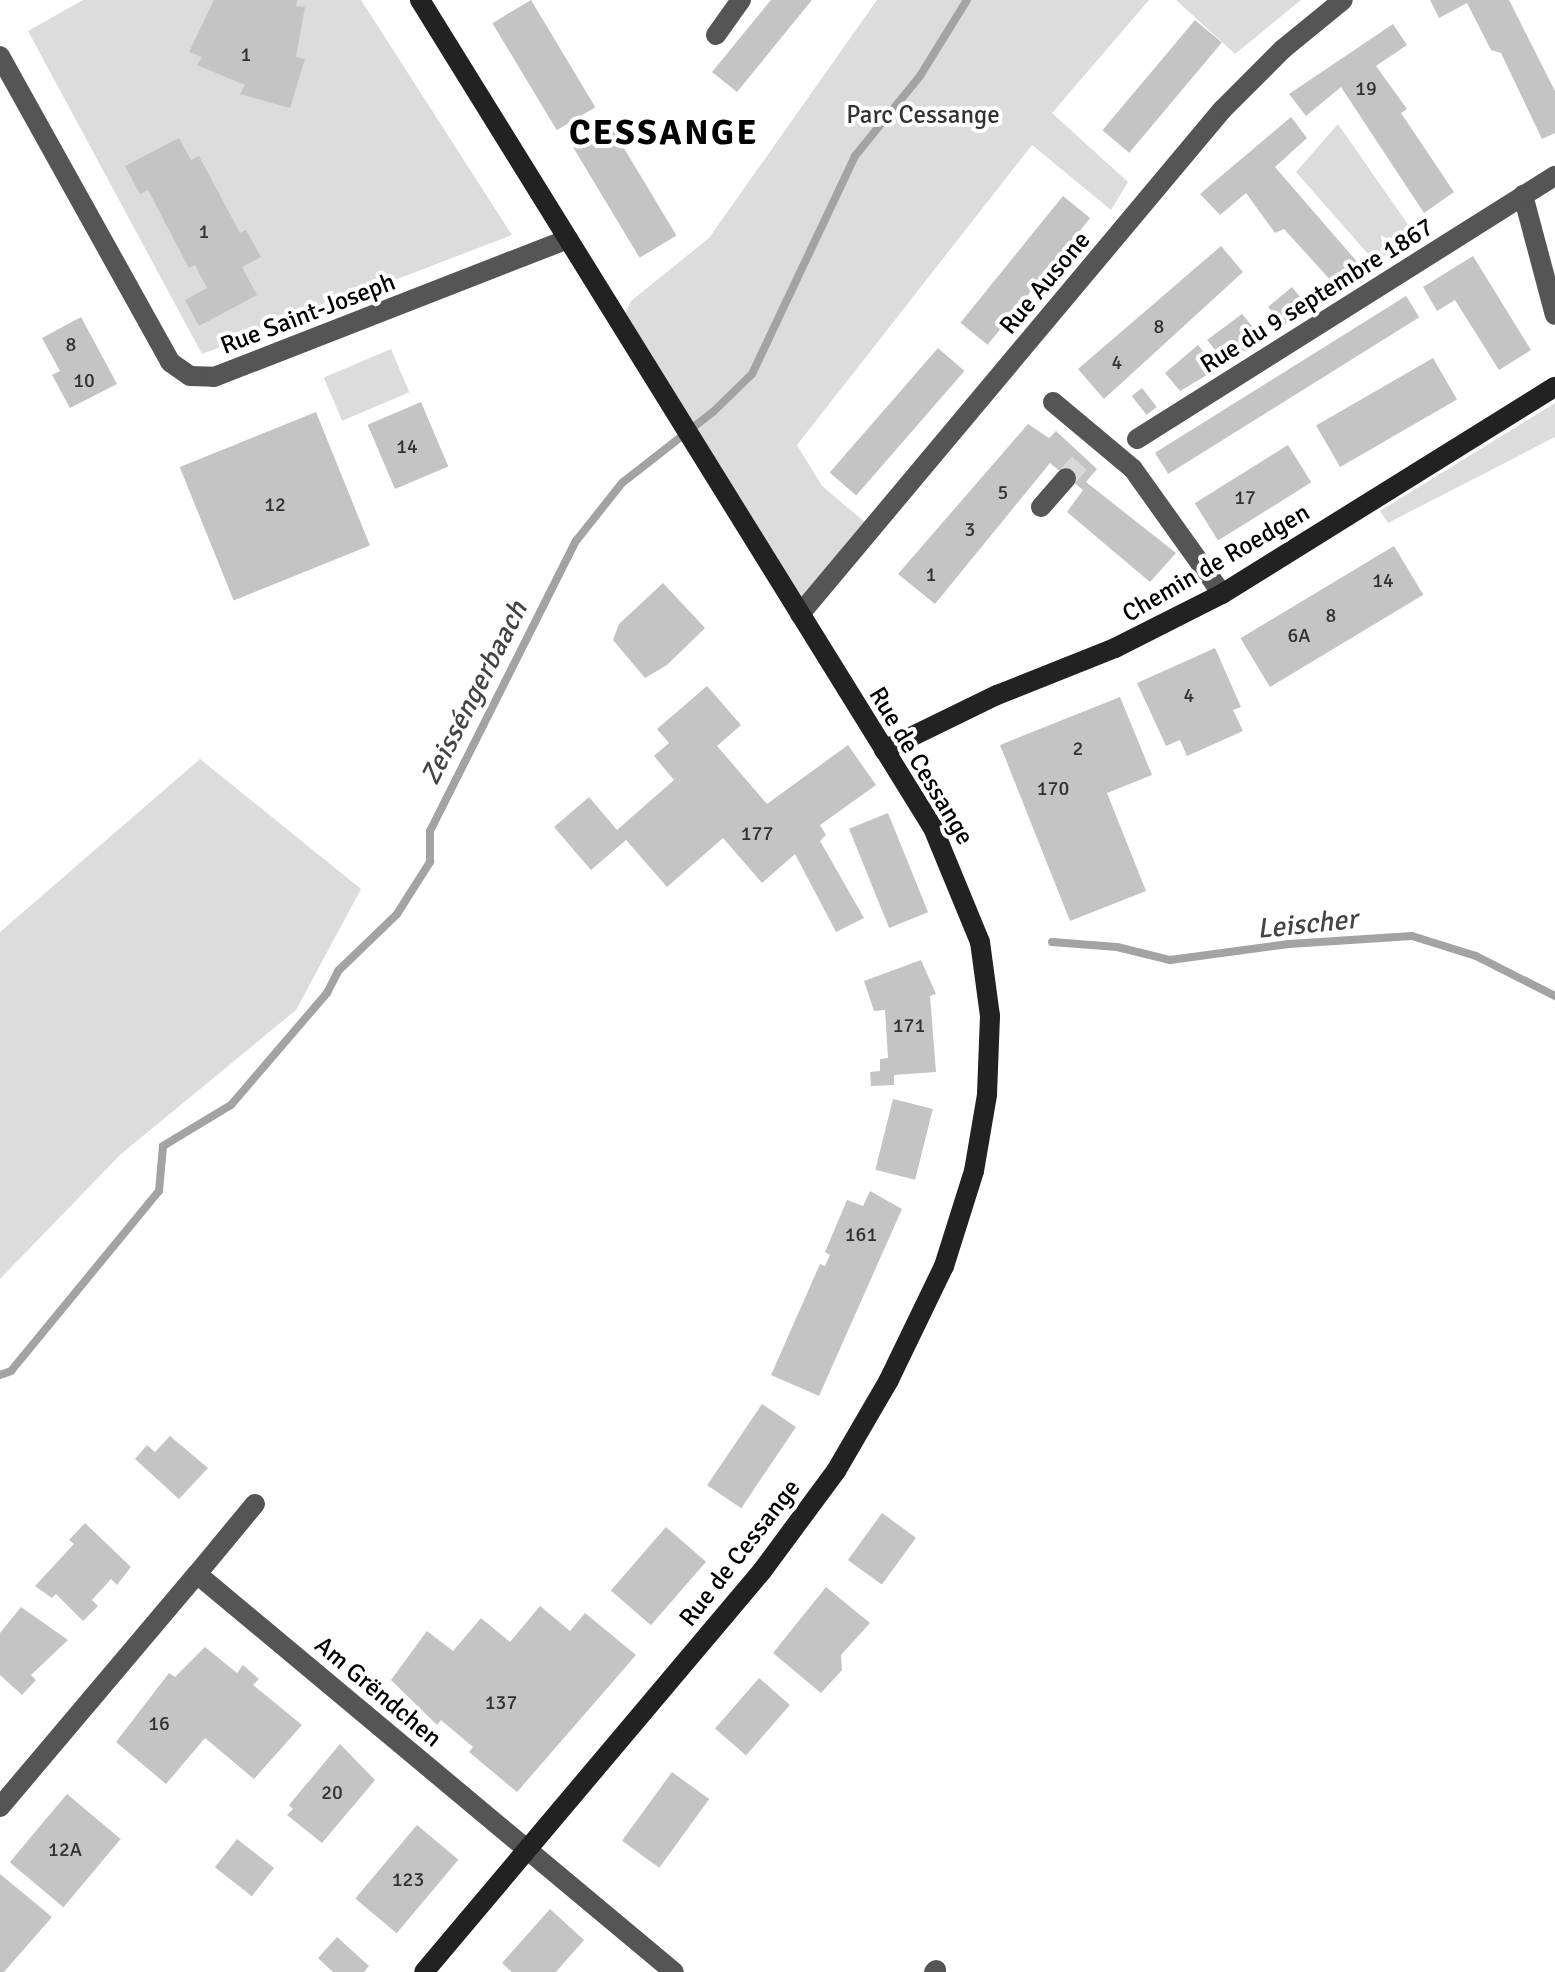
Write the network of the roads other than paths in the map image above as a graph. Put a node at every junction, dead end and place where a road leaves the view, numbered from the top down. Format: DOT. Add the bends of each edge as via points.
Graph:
graph roads {
  1 [pos="420,0"];
  2 [pos="741,0"];
  3 [pos="1344,0"];
  4 [pos="716,35"];
  5 [pos="0,56"];
  6 [pos="1555,176"];
  7 [pos="1524,195"];
  8 [pos="568,239"];
  9 [pos="1555,315"];
  10 [pos="1555,387"];
  11 [pos="1053,402"];
  12 [pos="1137,440"];
  13 [pos="1066,478"];
  14 [pos="1041,507"];
  15 [pos="1222,594"];
  16 [pos="800,614"];
  17 [pos="884,750"];
  18 [pos="255,1504"];
  19 [pos="197,1574"];
  20 [pos="0,1807"];
  21 [pos="526,1850"];
  22 [pos="424,1972"];
  23 [pos="674,1972"];
  1 -- 8 [label="main road, Rue de Cessange"];
  2 -- 4 [label="street"];
  3 -- 16 [label="street, Rue Ausone" via="1222,110"];
  5 -- 8 [label="street, Rue Saint-Joseph" via="170,362 190,376 214,377"];
  6 -- 7 [label="street, Rue du 9 septembre 1867"];
  7 -- 9 [label="street"];
  7 -- 12 [label="street, Rue du 9 septembre 1867"];
  8 -- 16 [label="main road, Rue de Cessange"];
  10 -- 15 [label="main road, Chemin de Roedgen"];
  11 -- 15 [label="street" via="1090,450 1133,469"];
  13 -- 14 [label="street"];
  15 -- 17 [label="main road, Chemin de Roedgen"];
  16 -- 17 [label="main road, Rue de Cessange"];
  17 -- 21 [label="main road, Rue de Cessange" via="964,894 980,942 990,1016 987,1094 974,1171 944,1266 836,1471 756,1579"];
  18 -- 19 [label="street"];
  19 -- 20 [label="street"];
  19 -- 21 [label="street, Am Grëndchen"];
  21 -- 22 [label="main road, Rue de Cessange"];
  21 -- 23 [label="street, Am Grëndchen"];
}
